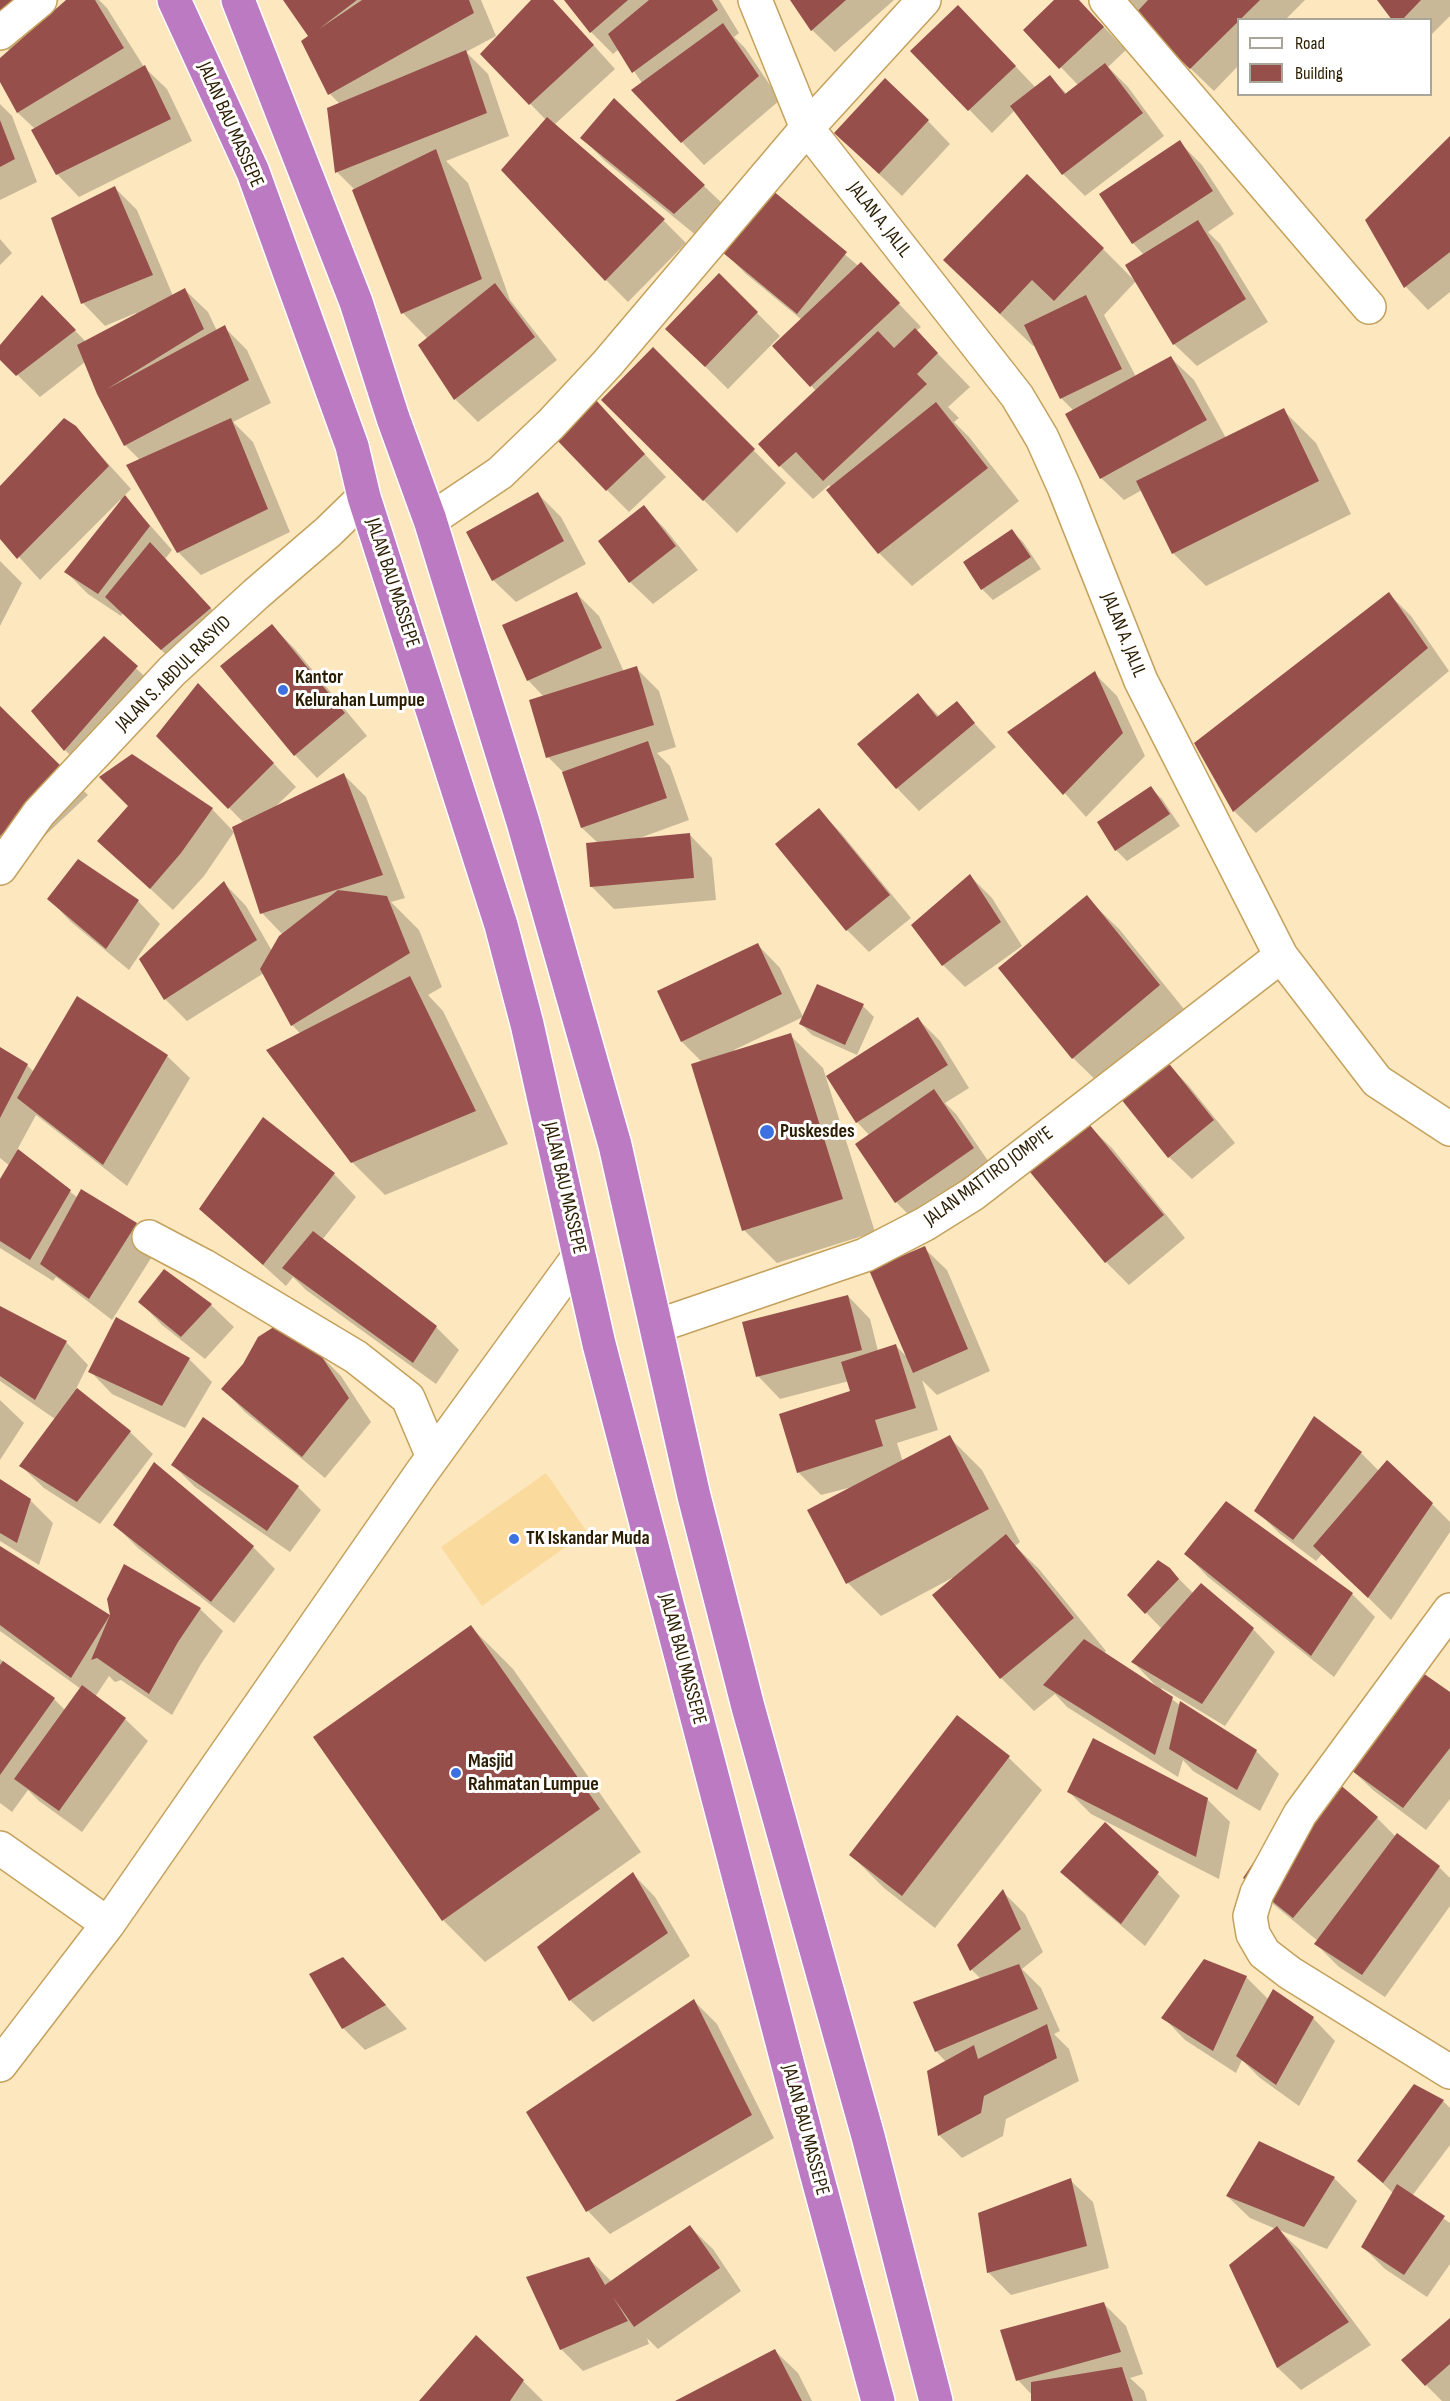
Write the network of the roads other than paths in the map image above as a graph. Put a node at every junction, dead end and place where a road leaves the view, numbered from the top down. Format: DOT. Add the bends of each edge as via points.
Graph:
graph roads {
  1 [pos="40,0"];
  2 [pos="174,0"];
  3 [pos="238,0"];
  4 [pos="755,0"];
  5 [pos="924,0"];
  6 [pos="1106,0"];
  7 [pos="0,33"];
  8 [pos="807,128"];
  9 [pos="1369,307"];
  10 [pos="364,497"];
  11 [pos="430,520"];
  12 [pos="0,868"];
  13 [pos="1281,956"];
  14 [pos="1450,1129"];
  15 [pos="149,1237"];
  16 [pos="579,1256"];
  17 [pos="657,1326"];
  18 [pos="433,1457"];
  19 [pos="1450,1610"];
  20 [pos="0,1848"];
  21 [pos="108,1924"];
  22 [pos="0,2065"];
  23 [pos="1450,2072"];
  24 [pos="878,2401"];
  25 [pos="936,2401"];
  1 -- 7 [label="street"];
  2 -- 10 [label="highway, JALAN BAU MASSEPE" via="253,172 352,447"];
  3 -- 11 [label="highway" via="356,302"];
  4 -- 8 [label="street, JALAN A. JALIL"];
  5 -- 8 [label="street"];
  6 -- 9 [label="street"];
  8 -- 11 [label="street" via="607,364 551,424 500,473"];
  8 -- 13 [label="street, JALAN A. JALIL" via="1027,412 1064,487 1141,681"];
  10 -- 12 [label="street, JALAN S. ABDUL RASYID" via="172,671 39,813"];
  10 -- 16 [label="highway, JALAN BAU MASSEPE" via="501,925"];
  11 -- 17 [label="highway" via="524,822 612,1134"];
  13 -- 14 [label="street, JALAN A. JALIL" via="1377,1081"];
  13 -- 17 [label="street, JALAN MATTIRO JOMPI'E" via="973,1194 925,1224 865,1255"];
  15 -- 18 [label="street" via="357,1357 408,1398"];
  16 -- 18 [label="street"];
  16 -- 24 [label="highway, JALAN BAU MASSEPE"];
  17 -- 25 [label="highway" via="694,1496 740,1677 868,2136"];
  18 -- 21 [label="street"];
  19 -- 23 [label="street" via="1300,1814 1257,1893 1250,1916 1253,1934 1264,1953"];
  20 -- 21 [label="street"];
  21 -- 22 [label="street"];
}
